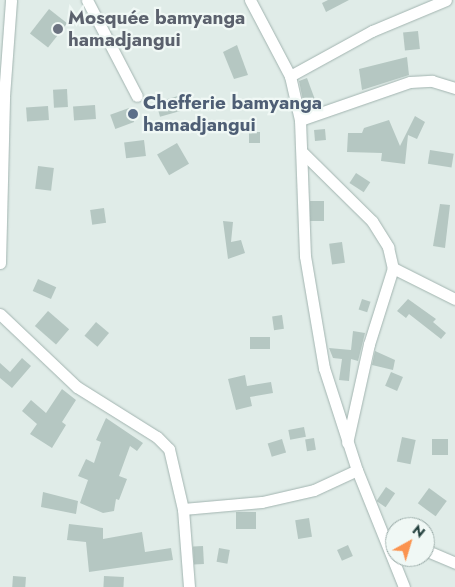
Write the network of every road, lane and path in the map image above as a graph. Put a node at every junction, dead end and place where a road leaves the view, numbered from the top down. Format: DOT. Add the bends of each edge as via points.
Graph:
graph roads {
  1 [pos="11,0"];
  2 [pos="250,0"];
  3 [pos="446,0"];
  4 [pos="90,2"];
  5 [pos="290,76"];
  6 [pos="455,88"];
  7 [pos="137,96"];
  8 [pos="300,120"];
  9 [pos="302,153"];
  10 [pos="0,262"];
  11 [pos="393,268"];
  12 [pos="455,298"];
  13 [pos="0,314"];
  14 [pos="347,444"];
  15 [pos="357,470"];
  16 [pos="183,509"];
  17 [pos="381,526"];
  18 [pos="385,529"];
  19 [pos="435,554"];
  20 [pos="455,563"];
  21 [pos="189,587"];
  22 [pos="404,587"];
  1 -- 10 [label="street" via="4,96"];
  2 -- 5 [label="street"];
  3 -- 5 [label="street" via="372,31"];
  4 -- 7 [label="street"];
  5 -- 8 [label="street"];
  6 -- 8 [label="street" via="432,81 410,82"];
  8 -- 9 [label="street"];
  9 -- 11 [label="street" via="372,221 388,247"];
  9 -- 14 [label="street" via="305,256 324,368"];
  11 -- 12 [label="street"];
  11 -- 14 [label="street" via="369,344"];
  13 -- 16 [label="street" via="77,387 157,437 169,449"];
  14 -- 15 [label="street"];
  15 -- 16 [label="street" via="314,490 262,502"];
  15 -- 17 [label="street"];
  16 -- 21 [label="street"];
  17 -- 18 [label="street"];
  17 -- 22 [label="street"];
  19 -- 20 [label="street"];
}
